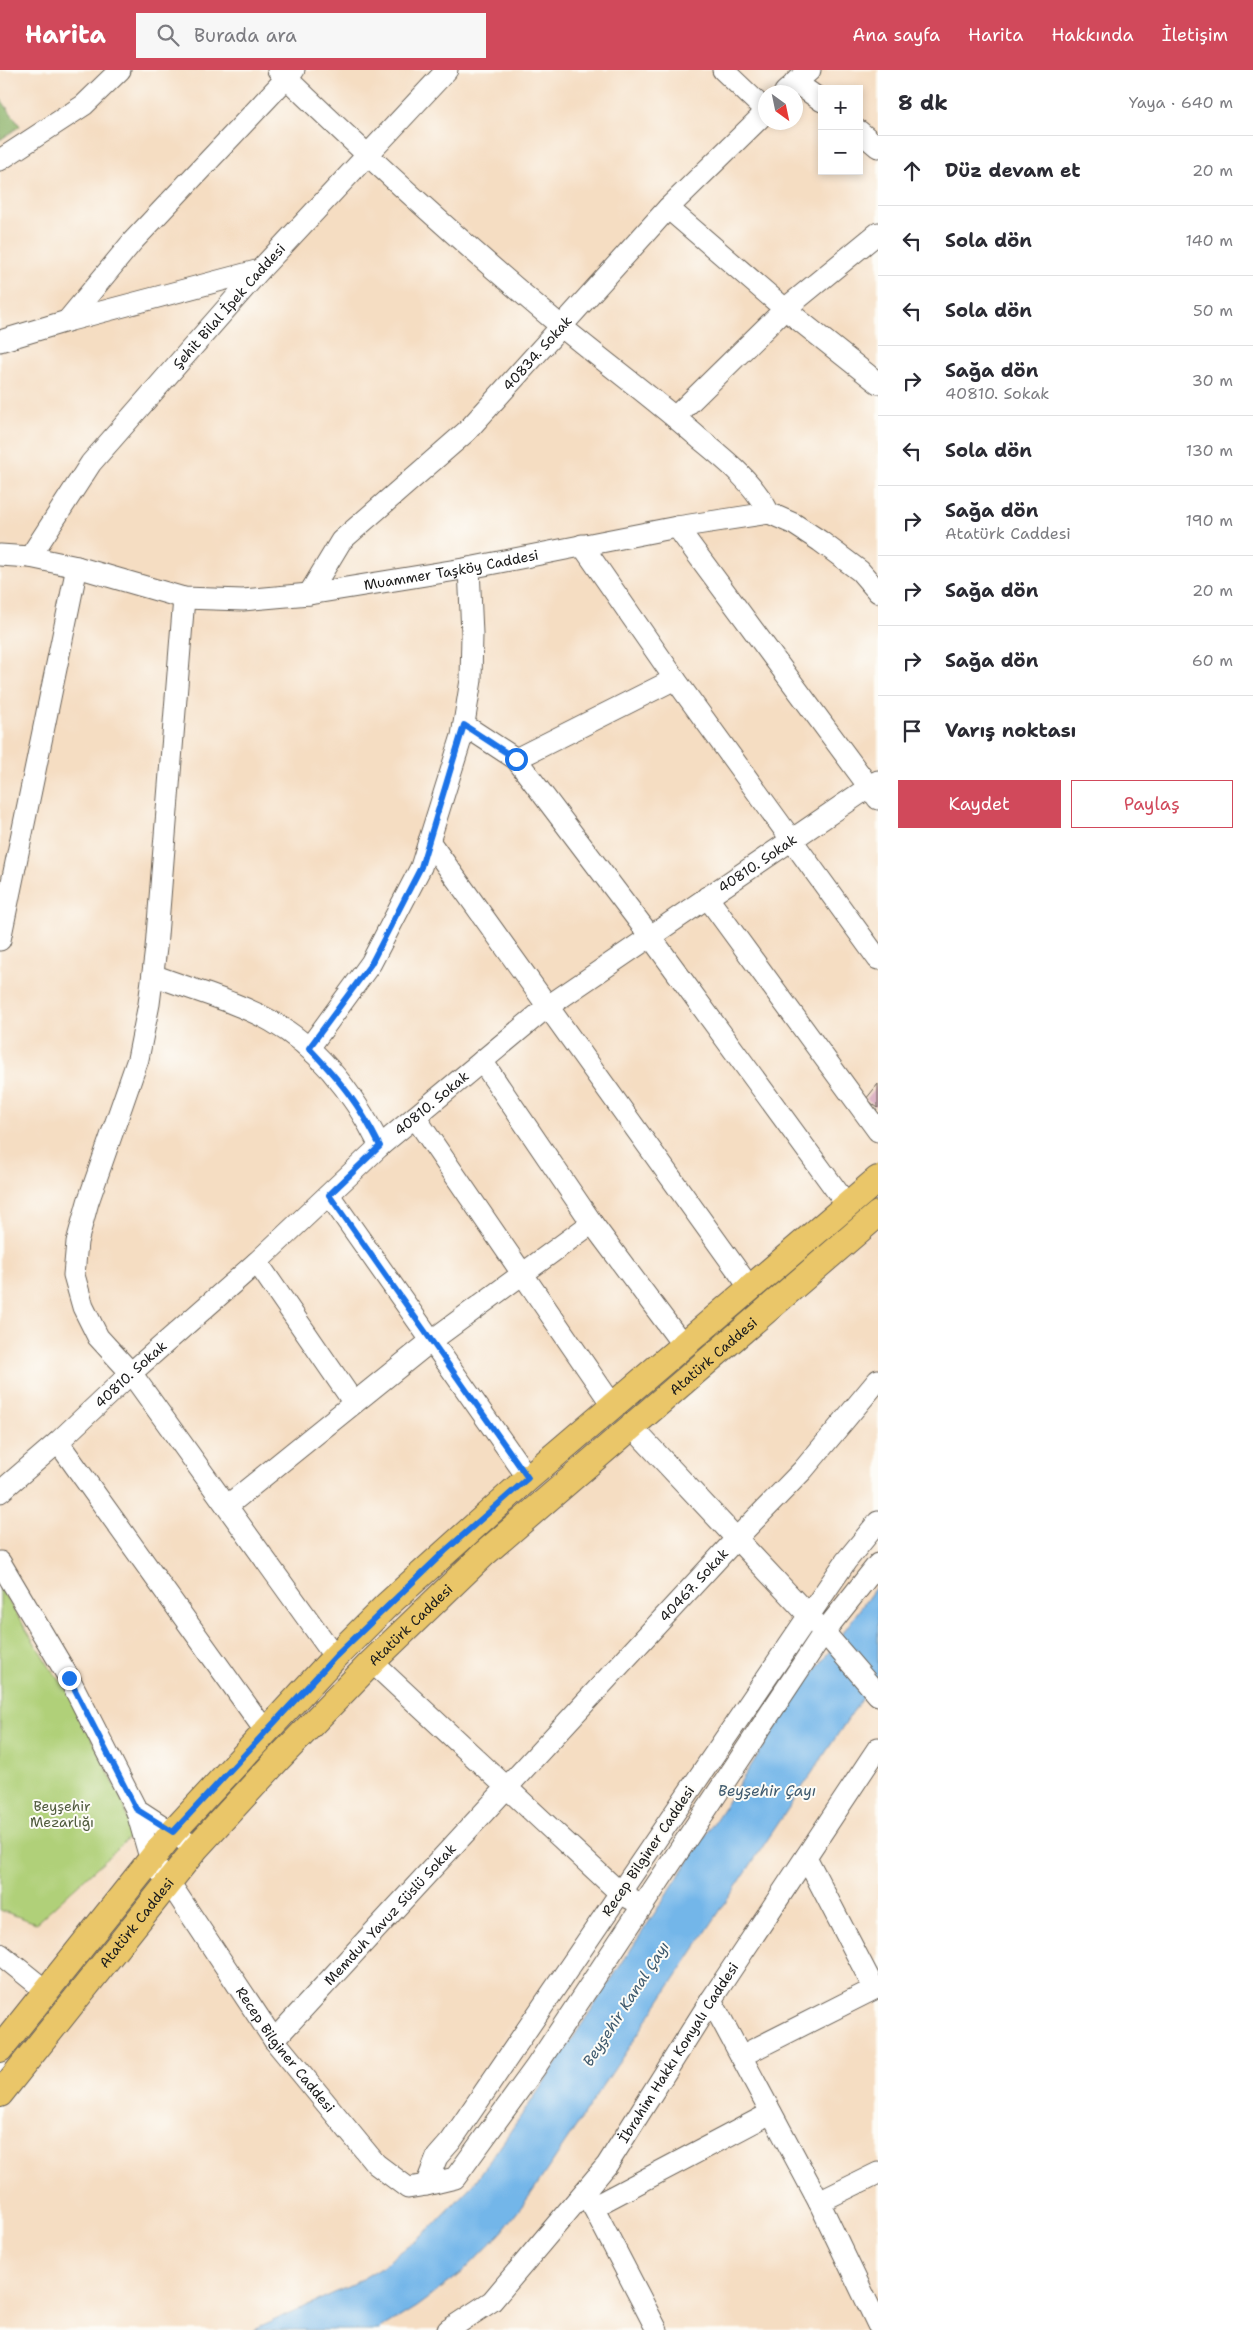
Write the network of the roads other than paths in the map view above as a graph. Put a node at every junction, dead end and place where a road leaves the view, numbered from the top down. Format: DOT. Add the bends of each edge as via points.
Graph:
graph roads {
  1 [pos="120,70"];
  2 [pos="447,70"];
  3 [pos="723,70"];
  4 [pos="286,73"];
  5 [pos="797,82"];
  6 [pos="818,99"];
  7 [pos="758,103"];
  8 [pos="758,119"];
  9 [pos="863,134"];
  10 [pos="878,147"];
  11 [pos="366,156"];
  12 [pos="0,160"];
  13 [pos="668,208"];
  14 [pos="878,233"];
  15 [pos="260,270"];
  16 [pos="785,309"];
  17 [pos="67,321"];
  18 [pos="562,326"];
  19 [pos="0,341"];
  20 [pos="878,383"];
  21 [pos="675,416"];
  22 [pos="769,513"];
  23 [pos="677,527"];
  24 [pos="582,545"];
  25 [pos="0,555"];
  26 [pos="30,557"];
  27 [pos="77,567"];
  28 [pos="469,568"];
  29 [pos="878,592"];
  30 [pos="309,594"];
  31 [pos="184,598"];
  32 [pos="675,679"];
  33 [pos="464,725"];
  34 [pos="516,759"];
  35 [pos="875,789"];
  36 [pos="790,840"];
  37 [pos="429,841"];
  38 [pos="707,897"];
  39 [pos="650,936"];
  40 [pos="0,940"];
  41 [pos="878,959"];
  42 [pos="153,975"];
  43 [pos="547,1007"];
  44 [pos="309,1048"];
  45 [pos="482,1061"];
  46 [pos="415,1117"];
  47 [pos="878,1131"];
  48 [pos="380,1146"];
  49 [pos="878,1179"];
  50 [pos="329,1195"];
  51 [pos="847,1205"];
  52 [pos="878,1214"];
  53 [pos="592,1223"];
  54 [pos="257,1262"];
  55 [pos="522,1274"];
  56 [pos="750,1288"];
  57 [pos="431,1341"];
  58 [pos="683,1345"];
  59 [pos="131,1373"];
  60 [pos="878,1380"];
  61 [pos="354,1403"];
  62 [pos="613,1406"];
  63 [pos="632,1427"];
  64 [pos="58,1442"];
  65 [pos="528,1478"];
  66 [pos="0,1492"];
  67 [pos="227,1506"];
  68 [pos="878,1522"];
  69 [pos="736,1539"];
  70 [pos="0,1562"];
  71 [pos="878,1564"];
  72 [pos="809,1616"];
  73 [pos="824,1632"];
  74 [pos="335,1657"];
  75 [pos="372,1662"];
  76 [pos="878,1695"];
  77 [pos="266,1732"];
  78 [pos="878,1748"];
  79 [pos="506,1789"];
  80 [pos="136,1809"];
  81 [pos="173,1832"];
  82 [pos="196,1848"];
  83 [pos="806,1857"];
  84 [pos="151,1861"];
  85 [pos="169,1882"];
  86 [pos="620,1893"];
  87 [pos="644,1906"];
  88 [pos="0,1954"];
  89 [pos="876,1988"];
  90 [pos="46,1991"];
  91 [pos="711,2000"];
  92 [pos="274,2040"];
  93 [pos="0,2049"];
  94 [pos="740,2056"];
  95 [pos="0,2094"];
  96 [pos="771,2113"];
  97 [pos="878,2173"];
  98 [pos="426,2185"];
  99 [pos="589,2199"];
  100 [pos="819,2202"];
  101 [pos="878,2325"];
  102 [pos="448,2330"];
  103 [pos="656,2330"];
  1 -- 12 [label="street" via="84,105"];
  2 -- 11 [label="street, Şehit Bilal İpek Caddesi"];
  3 -- 7 [label="street"];
  4 -- 11 [label="street"];
  4 -- 17 [label="street" via="133,241"];
  5 -- 6 [label="street"];
  8 -- 13 [label="street, 40834. Sokak"];
  9 -- 10 [label="street"];
  11 -- 15 [label="street, Şehit Bilal İpek Caddesi"];
  11 -- 18 [label="street"];
  13 -- 16 [label="street"];
  13 -- 18 [label="street, 40834. Sokak"];
  14 -- 16 [label="street"];
  15 -- 17 [label="street"];
  15 -- 26 [label="street, Şehit Bilal İpek Caddesi" via="91,463"];
  16 -- 20 [label="street"];
  16 -- 21 [label="street"];
  17 -- 19 [label="street"];
  18 -- 21 [label="street"];
  18 -- 30 [label="street, 40834. Sokak" via="467,432 341,540"];
  21 -- 22 [label="street" via="738,472 759,494"];
  22 -- 23 [label="street, Muammer Taşköy Caddesi"];
  22 -- 29 [label="street" via="820,541 860,571"];
  23 -- 24 [label="street, Muammer Taşköy Caddesi"];
  23 -- 35 [label="street"];
  24 -- 28 [label="street, Muammer Taşköy Caddesi"];
  24 -- 32 [label="street"];
  25 -- 26 [label="street, Muammer Taşköy Caddesi"];
  26 -- 27 [label="street, Muammer Taşköy Caddesi"];
  27 -- 31 [label="street, Muammer Taşköy Caddesi"];
  27 -- 40 [label="street"];
  28 -- 30 [label="street, Muammer Taşköy Caddesi"];
  28 -- 33 [label="street" via="471,680"];
  30 -- 31 [label="street, Muammer Taşköy Caddesi" via="243,600"];
  31 -- 42 [label="street"];
  32 -- 34 [label="street"];
  32 -- 36 [label="street"];
  33 -- 34 [label="street"];
  33 -- 37 [label="street"];
  34 -- 39 [label="street"];
  35 -- 36 [label="street, 40810. Sokak"];
  36 -- 38 [label="street, 40810. Sokak"];
  36 -- 41 [label="street"];
  37 -- 43 [label="street"];
  37 -- 44 [label="street" via="421,867 371,964"];
  38 -- 39 [label="street, 40810. Sokak"];
  38 -- 47 [label="street"];
  39 -- 43 [label="street, 40810. Sokak"];
  39 -- 51 [label="street"];
  42 -- 44 [label="street" via="271,1021"];
  42 -- 59 [label="street" via="138,1059 88,1202 77,1242 74,1275 82,1307 98,1337"];
  43 -- 45 [label="street, 40810. Sokak"];
  43 -- 56 [label="street"];
  44 -- 48 [label="street" via="344,1086 365,1116"];
  45 -- 46 [label="street, 40810. Sokak"];
  45 -- 53 [label="street"];
  46 -- 48 [label="street, 40810. Sokak"];
  46 -- 55 [label="street"];
  48 -- 50 [label="street, 40810. Sokak"];
  49 -- 51 [label="main road, Atatürk Caddesi"];
  50 -- 54 [label="street, 40810. Sokak"];
  50 -- 57 [label="street"];
  51 -- 56 [label="main road, Atatürk Caddesi"];
  52 -- 63 [label="main road, Atatürk Caddesi"];
  53 -- 55 [label="street"];
  53 -- 58 [label="street"];
  54 -- 59 [label="street, 40810. Sokak"];
  54 -- 61 [label="street"];
  55 -- 57 [label="street"];
  55 -- 62 [label="street"];
  56 -- 58 [label="main road, Atatürk Caddesi"];
  57 -- 61 [label="street"];
  57 -- 65 [label="street"];
  58 -- 62 [label="main road, Atatürk Caddesi"];
  59 -- 64 [label="street, 40810. Sokak"];
  59 -- 67 [label="street"];
  60 -- 69 [label="street, 40467. Sokak" via="804,1470"];
  61 -- 67 [label="street"];
  62 -- 65 [label="main road, Atatürk Caddesi"];
  63 -- 69 [label="street"];
  63 -- 75 [label="main road, Atatürk Caddesi" via="484,1554"];
  64 -- 66 [label="street, 40810. Sokak"];
  64 -- 77 [label="street"];
  65 -- 74 [label="main road, Atatürk Caddesi" via="445,1551"];
  67 -- 74 [label="street"];
  68 -- 72 [label="street, Recep Bilginer Caddesi" via="846,1561"];
  69 -- 72 [label="street"];
  69 -- 79 [label="street, 40467. Sokak"];
  70 -- 80 [label="street" via="69,1678"];
  71 -- 73 [label="street, Recep Bilginer Caddesi"];
  72 -- 73 [label="street"];
  72 -- 86 [label="street, Recep Bilginer Caddesi"];
  73 -- 76 [label="street"];
  73 -- 87 [label="street, Recep Bilginer Caddesi"];
  74 -- 77 [label="main road, Atatürk Caddesi"];
  75 -- 79 [label="street"];
  75 -- 82 [label="main road, Atatürk Caddesi"];
  77 -- 81 [label="main road, Atatürk Caddesi"];
  78 -- 83 [label="street, İbrahim Hakkı Konyalı Caddesi"];
  79 -- 86 [label="street"];
  79 -- 92 [label="street, Memduh Yavuz Süslü Sokak"];
  80 -- 81 [label="street"];
  80 -- 84 [label="street"];
  81 -- 82 [label="street"];
  81 -- 84 [label="main road, Atatürk Caddesi"];
  82 -- 85 [label="main road, Atatürk Caddesi"];
  83 -- 89 [label="street"];
  83 -- 91 [label="street, İbrahim Hakkı Konyalı Caddesi"];
  84 -- 85 [label="street, Recep Bilginer Caddesi"];
  84 -- 90 [label="main road, Atatürk Caddesi"];
  85 -- 92 [label="street, Recep Bilginer Caddesi"];
  85 -- 95 [label="main road, Atatürk Caddesi"];
  86 -- 87 [label="street"];
  86 -- 98 [label="street, Recep Bilginer Caddesi" via="437,2157"];
  87 -- 98 [label="street, Recep Bilginer Caddesi" via="456,2178"];
  88 -- 90 [label="street"];
  89 -- 94 [label="street"];
  90 -- 93 [label="main road, Atatürk Caddesi"];
  91 -- 94 [label="street"];
  91 -- 99 [label="street, İbrahim Hakkı Konyalı Caddesi"];
  92 -- 98 [label="street, Recep Bilginer Caddesi" via="376,2164 408,2188"];
  94 -- 96 [label="street"];
  96 -- 99 [label="street"];
  96 -- 100 [label="street"];
  97 -- 100 [label="street"];
  99 -- 102 [label="street, İbrahim Hakkı Konyalı Caddesi" via="492,2301"];
  99 -- 103 [label="street"];
  100 -- 101 [label="street"];
}
